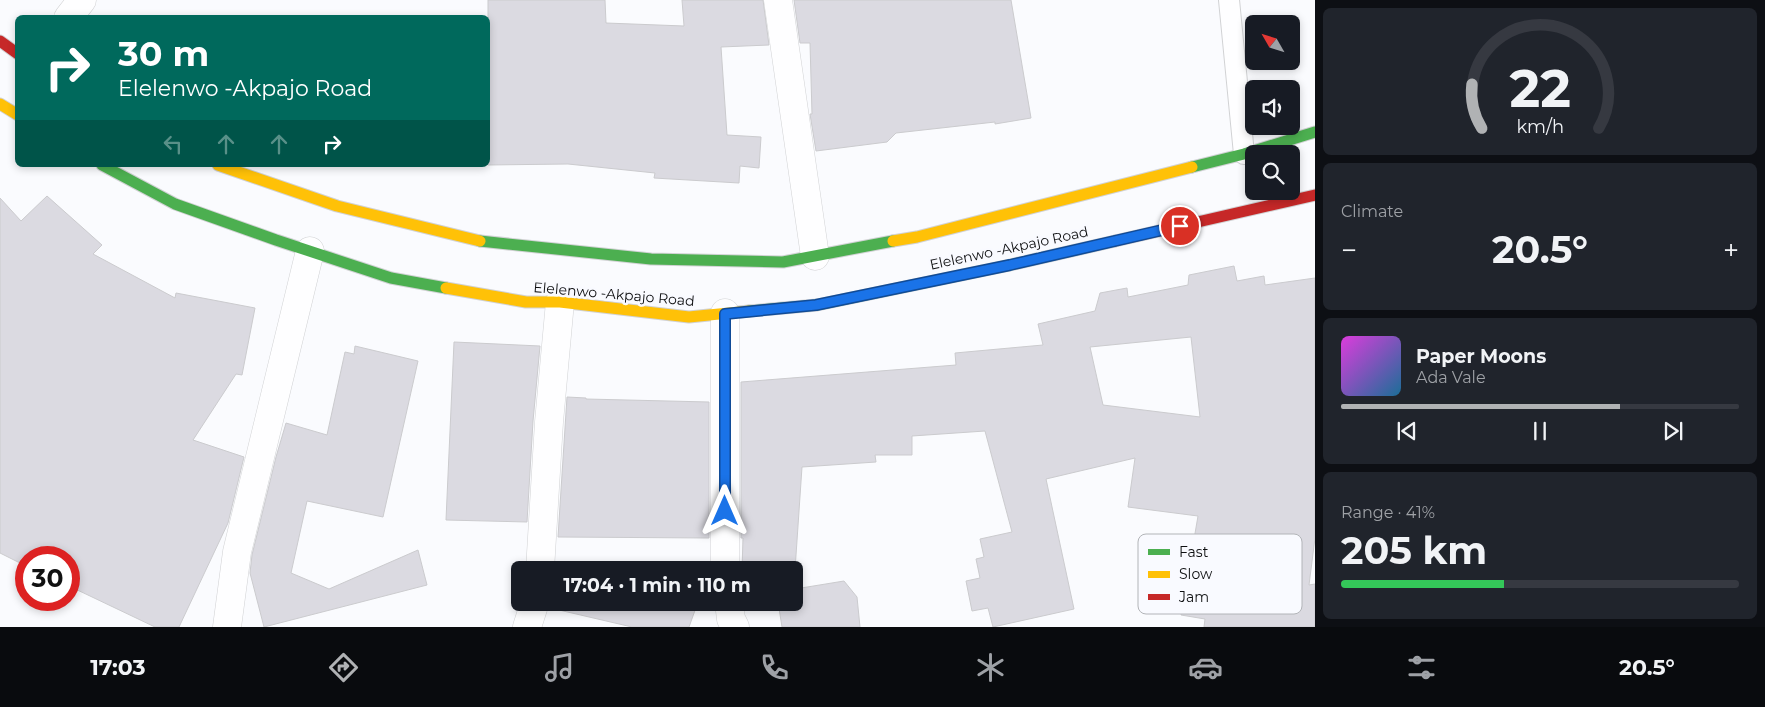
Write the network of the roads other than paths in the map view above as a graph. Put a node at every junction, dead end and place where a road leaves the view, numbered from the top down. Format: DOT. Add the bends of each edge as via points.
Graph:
graph roads {
  1 [pos="82,0"];
  2 [pos="778,0"];
  3 [pos="1229,0"];
  4 [pos="70,15"];
  5 [pos="0,41"];
  6 [pos="15,52"];
  7 [pos="0,104"];
  8 [pos="15,113"];
  9 [pos="1315,132"];
  10 [pos="1244,154"];
  11 [pos="106,167"];
  12 [pos="224,167"];
  13 [pos="1312,197"];
  14 [pos="310,251"];
  15 [pos="815,256"];
  16 [pos="560,302"];
  17 [pos="725,314"];
  18 [pos="541,561"];
  19 [pos="725,561"];
  20 [pos="532,611"];
  21 [pos="730,611"];
  22 [pos="227,627"];
  23 [pos="527,627"];
  24 [pos="735,627"];
  1 -- 4 [label="street"];
  2 -- 15 [label="street"];
  3 -- 10 [label="lane"];
  5 -- 6 [label="main road"];
  7 -- 8 [label="main road"];
  9 -- 10 [label="main road"];
  10 -- 15 [label="main road" via="917,237"];
  11 -- 14 [label="main road, Elelenwo -Akpajo Road" via="175,204"];
  12 -- 15 [label="main road" via="337,206 475,240 651,259 783,262"];
  13 -- 17 [label="main road, Elelenwo -Akpajo Road" via="816,305"];
  14 -- 16 [label="main road, Elelenwo -Akpajo Road" via="391,278 526,302"];
  14 -- 22 [label="street" via="237,552"];
  16 -- 17 [label="main road, Elelenwo -Akpajo Road" via="689,317"];
  16 -- 18 [label="street"];
  17 -- 19 [label="street"];
  20 -- 23 [label="street"];
  21 -- 24 [label="street"];
}
